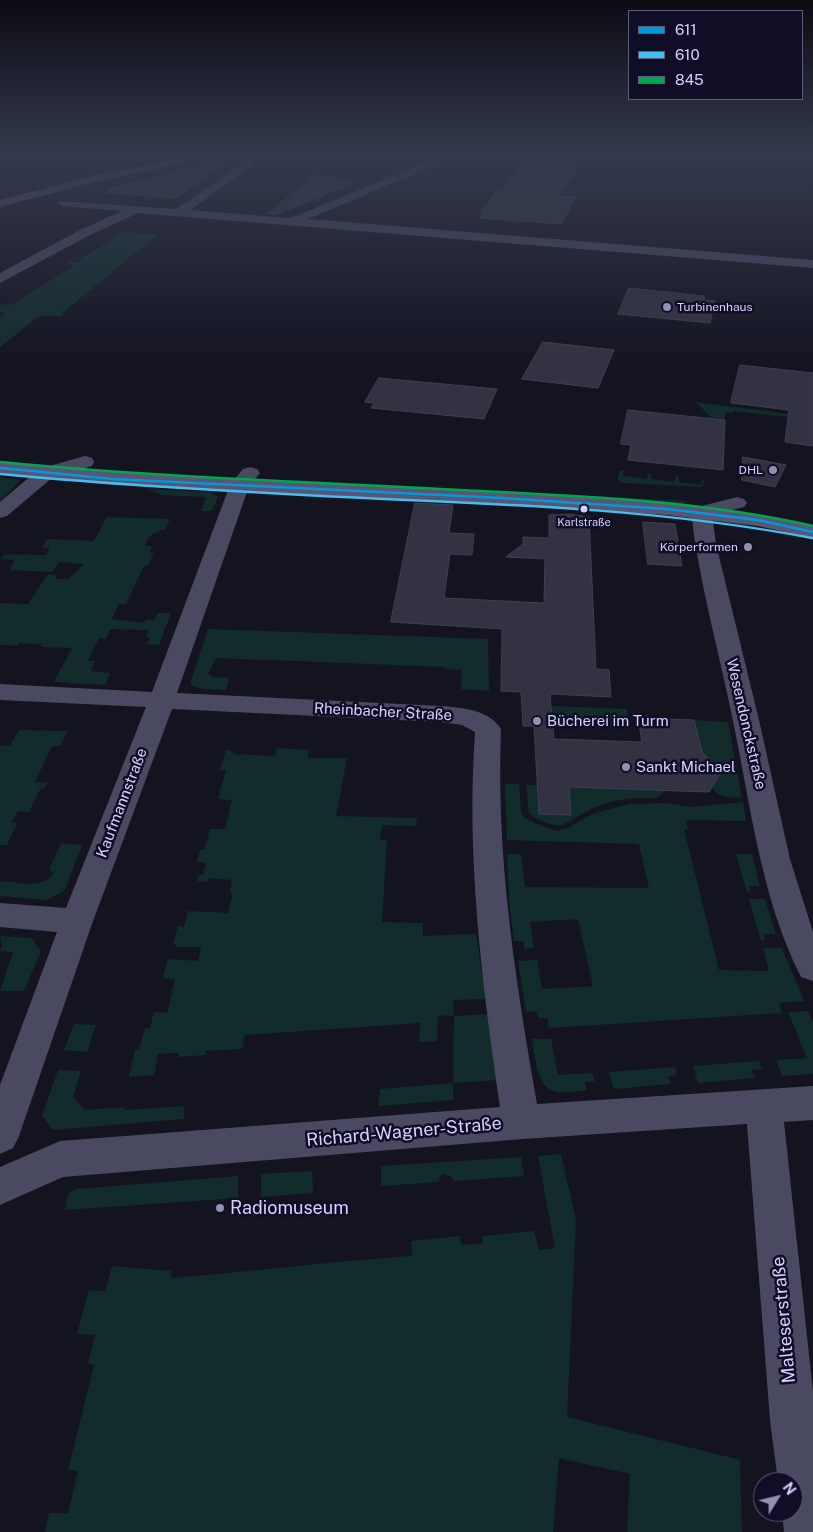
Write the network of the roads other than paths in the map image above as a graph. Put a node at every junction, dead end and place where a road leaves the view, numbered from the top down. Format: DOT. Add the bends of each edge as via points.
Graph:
graph roads {
  1 [pos="99,226"];
  2 [pos="348,226"];
  3 [pos="813,264"];
  4 [pos="0,279"];
  5 [pos="0,454"];
  6 [pos="85,462"];
  7 [pos="0,468"];
  8 [pos="46,473"];
  9 [pos="245,479"];
  10 [pos="737,503"];
  11 [pos="0,512"];
  12 [pos="702,512"];
  13 [pos="813,516"];
  14 [pos="813,532"];
  15 [pos="0,692"];
  16 [pos="162,700"];
  17 [pos="0,915"];
  18 [pos="76,921"];
  19 [pos="813,968"];
  20 [pos="813,1103"];
  21 [pos="764,1107"];
  22 [pos="521,1122"];
  23 [pos="0,1136"];
  24 [pos="0,1186"];
  25 [pos="809,1532"];
  1 -- 4 [label="street"];
  2 -- 3 [label="street"];
  5 -- 6 [label="main road"];
  6 -- 8 [label="street"];
  6 -- 9 [label="main road"];
  7 -- 8 [label="main road"];
  8 -- 9 [label="main road"];
  8 -- 11 [label="street"];
  9 -- 10 [label="main road" via="655,495"];
  9 -- 12 [label="main road"];
  9 -- 16 [label="street, Kaufmannstraße"];
  10 -- 12 [label="street"];
  10 -- 13 [label="main road"];
  12 -- 14 [label="main road"];
  12 -- 19 [label="street, Wesendonckstraße" via="705,544 775,859 796,928"];
  15 -- 16 [label="street, Rheinbacher Straße"];
  16 -- 18 [label="street, Kaufmannstraße"];
  16 -- 22 [label="street, Rheinbacher Straße" via="441,714 469,718 488,729 485,768 488,894"];
  17 -- 18 [label="street"];
  18 -- 23 [label="street, Kaufmannstraße"];
  20 -- 21 [label="street, Richard-Wagner-Straße"];
  21 -- 22 [label="street, Richard-Wagner-Straße"];
  21 -- 25 [label="street, Malteserstraße" via="789,1383"];
  22 -- 24 [label="street, Richard-Wagner-Straße" via="60,1159"];
}
